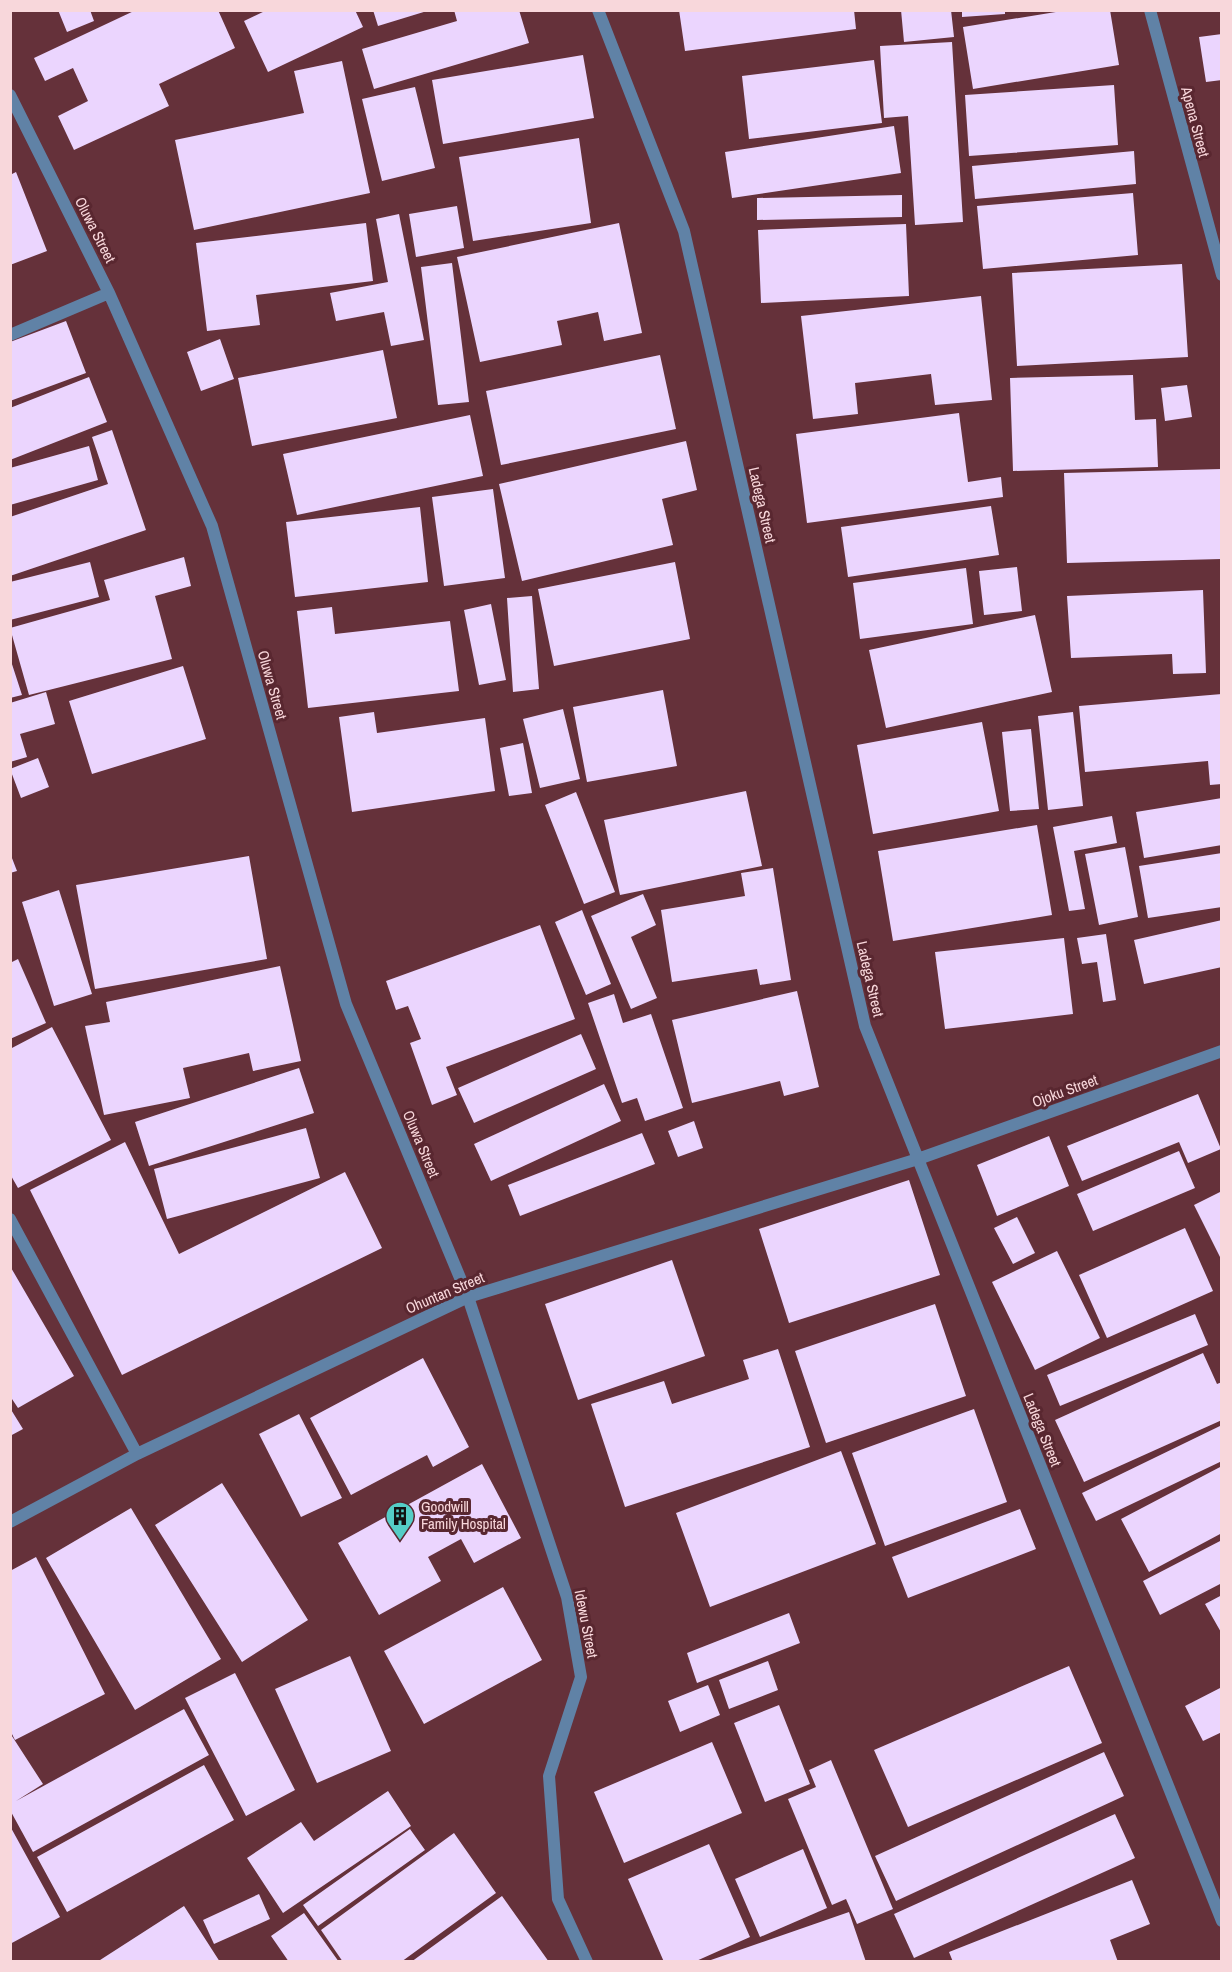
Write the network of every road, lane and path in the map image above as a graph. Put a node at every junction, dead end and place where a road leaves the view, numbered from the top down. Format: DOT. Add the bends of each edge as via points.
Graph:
graph roads {
  1 [pos="598,10"];
  2 [pos="1150,10"];
  3 [pos="10,95"];
  4 [pos="1221,275"];
  5 [pos="109,293"];
  6 [pos="10,335"];
  7 [pos="1221,1051"];
  8 [pos="918,1159"];
  9 [pos="10,1220"];
  10 [pos="468,1296"];
  11 [pos="137,1454"];
  12 [pos="10,1522"];
  13 [pos="1221,1921"];
  14 [pos="587,1962"];
  1 -- 8 [label="street, Ladega Street" via="684,231 865,1026"];
  2 -- 4 [label="street, Apena Street"];
  3 -- 5 [label="street, Oluwa Street"];
  5 -- 6 [label="street"];
  5 -- 10 [label="street, Oluwa Street" via="212,526 346,1004"];
  7 -- 8 [label="street, Ojoku Street"];
  8 -- 10 [label="street, Ohuntan Street"];
  8 -- 13 [label="street, Ladega Street"];
  9 -- 11 [label="street"];
  10 -- 11 [label="street, Ohuntan Street"];
  10 -- 14 [label="street, Idewu Street" via="567,1597 580,1677 549,1776 558,1899"];
  11 -- 12 [label="street, Ohuntan Street"];
}
